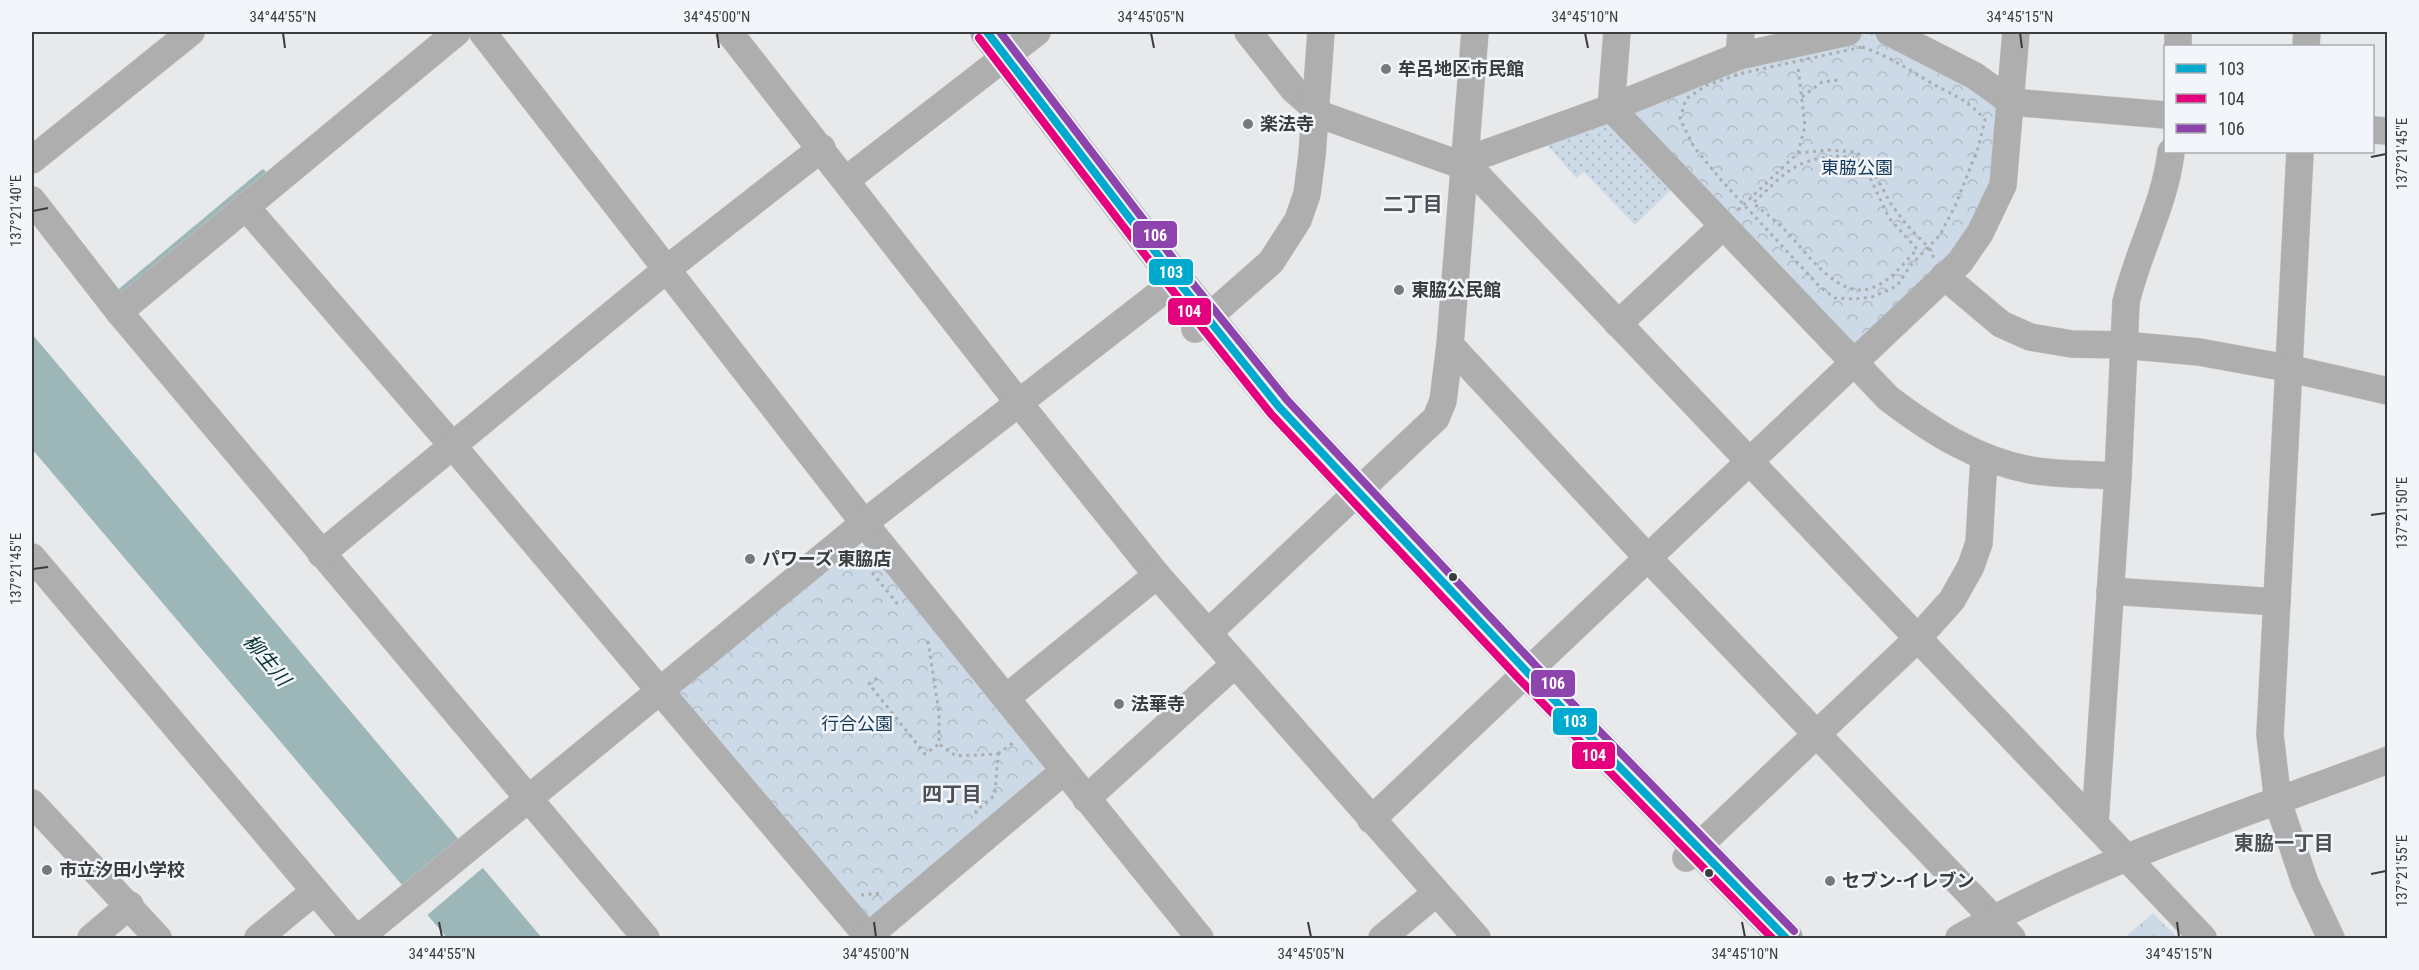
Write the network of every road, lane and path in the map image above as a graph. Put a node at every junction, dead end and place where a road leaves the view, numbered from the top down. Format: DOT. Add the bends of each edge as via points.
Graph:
graph roads {
  1 [pos="191,32"];
  2 [pos="457,32"];
  3 [pos="482,32"];
  4 [pos="729,32"];
  5 [pos="966,32"];
  6 [pos="1037,32"];
  7 [pos="1248,32"];
  8 [pos="1321,32"];
  9 [pos="1475,32"];
  10 [pos="1617,32"];
  11 [pos="1848,32"];
  12 [pos="1889,32"];
  13 [pos="2016,32"];
  14 [pos="1740,44"];
  15 [pos="995,51"];
  16 [pos="1796,53"];
  17 [pos="1839,80"];
  18 [pos="1802,97"];
  19 [pos="2011,102"];
  20 [pos="1314,107"];
  21 [pos="1611,108"];
  22 [pos="2164,115"];
  23 [pos="822,148"];
  24 [pos="1798,153"];
  25 [pos="2171,153"];
  26 [pos="2300,153"];
  27 [pos="1814,158"];
  28 [pos="32,160"];
  29 [pos="1464,166"];
  30 [pos="846,180"];
  31 [pos="32,200"];
  32 [pos="1743,204"];
  33 [pos="245,206"];
  34 [pos="1722,227"];
  35 [pos="1928,247"];
  36 [pos="668,269"];
  37 [pos="1944,276"];
  38 [pos="1171,285"];
  39 [pos="119,312"];
  40 [pos="1195,317"];
  41 [pos="1618,324"];
  42 [pos="1450,345"];
  43 [pos="2123,345"];
  44 [pos="1852,364"];
  45 [pos="2288,368"];
  46 [pos="2388,391"];
  47 [pos="1018,402"];
  48 [pos="452,445"];
  49 [pos="1984,457"];
  50 [pos="1748,462"];
  51 [pos="2118,476"];
  52 [pos="1354,496"];
  53 [pos="864,523"];
  54 [pos="856,553"];
  55 [pos="321,554"];
  56 [pos="32,557"];
  57 [pos="1647,557"];
  58 [pos="1157,575"];
  59 [pos="2110,591"];
  60 [pos="2277,602"];
  61 [pos="900,607"];
  62 [pos="1208,633"];
  63 [pos="922,634"];
  64 [pos="1916,640"];
  65 [pos="1235,664"];
  66 [pos="877,678"];
  67 [pos="1523,678"];
  68 [pos="660,690"];
  69 [pos="1006,698"];
  70 [pos="1816,734"];
  71 [pos="1015,741"];
  72 [pos="939,744"];
  73 [pos="998,754"];
  74 [pos="2388,760"];
  75 [pos="1064,771"];
  76 [pos="1086,799"];
  77 [pos="528,800"];
  78 [pos="2278,802"];
  79 [pos="32,803"];
  80 [pos="1371,820"];
  81 [pos="978,824"];
  82 [pos="2095,824"];
  83 [pos="1691,854"];
  84 [pos="2126,858"];
  85 [pos="315,891"];
  86 [pos="886,892"];
  87 [pos="1436,893"];
  88 [pos="859,895"];
  89 [pos="130,905"];
  90 [pos="1993,919"];
  91 [pos="867,938"];
  92 [pos="91,939"];
  93 [pos="158,939"];
  94 [pos="258,939"];
  95 [pos="357,939"];
  96 [pos="646,939"];
  97 [pos="1200,939"];
  98 [pos="1382,939"];
  99 [pos="1477,939"];
  100 [pos="1764,939"];
  101 [pos="1785,939"];
  102 [pos="1959,939"];
  103 [pos="2012,939"];
  104 [pos="2203,939"];
  105 [pos="2331,939"];
  1 -- 28 [label="street"];
  2 -- 33 [label="street"];
  3 -- 36 [label="street"];
  4 -- 23 [label="street"];
  5 -- 15 [label="main road"];
  6 -- 15 [label="street"];
  7 -- 20 [label="street" via="1294,90"];
  8 -- 20 [label="street"];
  9 -- 29 [label="street"];
  10 -- 21 [label="street"];
  11 -- 16 [label="street"];
  12 -- 19 [label="street" via="1975,76"];
  13 -- 19 [label="street"];
  14 -- 16 [label="street"];
  14 -- 21 [label="street"];
  15 -- 30 [label="street"];
  15 -- 38 [label="main road"];
  16 -- 18 [label="path"];
  16 -- 32 [label="path" via="1707,85 1686,99 1680,119 1694,147"];
  16 -- 35 [label="path" via="1862,47 1882,53 1965,100 1985,120 1956,204 1940,235"];
  17 -- 18 [label="path" via="1822,82"];
  18 -- 24 [label="path" via="1805,126"];
  19 -- 22 [label="street"];
  19 -- 37 [label="street" via="2003,185 1980,233 1960,262"];
  20 -- 29 [label="street" via="1324,116"];
  20 -- 40 [label="street" via="1307,194 1298,220 1271,262"];
  21 -- 29 [label="street" via="1481,156"];
  21 -- 34 [label="street"];
  23 -- 30 [label="street"];
  23 -- 36 [label="street"];
  24 -- 32 [label="path"];
  24 -- 35 [label="path" via="1856,152 1868,162 1906,224"];
  25 -- 43 [label="street" via="2162,194 2132,275"];
  26 -- 45 [label="street"];
  27 -- 27 [label="path" via="1856,158 1866,169 1889,218 1917,249 1886,280 1870,289 1837,283 1753,203 1797,164"];
  29 -- 41 [label="street"];
  29 -- 42 [label="street"];
  30 -- 47 [label="street"];
  31 -- 39 [label="street"];
  32 -- 34 [label="path"];
  32 -- 35 [label="path" via="1820,287 1835,298 1872,297 1897,286"];
  33 -- 39 [label="street"];
  33 -- 48 [label="street"];
  34 -- 41 [label="street"];
  34 -- 44 [label="street"];
  35 -- 37 [label="path"];
  36 -- 48 [label="street"];
  36 -- 53 [label="street"];
  37 -- 43 [label="street" via="2012,331 2072,344"];
  37 -- 44 [label="street"];
  38 -- 40 [label="main road"];
  38 -- 47 [label="street"];
  39 -- 55 [label="street"];
  40 -- 40 [label="path, bridge"];
  40 -- 52 [label="main road" via="1279,407"];
  41 -- 50 [label="street"];
  42 -- 52 [label="street" via="1443,401 1436,418"];
  42 -- 57 [label="street"];
  43 -- 45 [label="street" via="2199,352"];
  43 -- 51 [label="street"];
  44 -- 49 [label="street" via="1929,430"];
  44 -- 50 [label="street"];
  45 -- 46 [label="street"];
  45 -- 60 [label="street"];
  47 -- 53 [label="street"];
  47 -- 58 [label="street"];
  48 -- 55 [label="street"];
  48 -- 68 [label="street"];
  49 -- 51 [label="street" via="2029,470"];
  49 -- 64 [label="street" via="1982,526 1971,566 1952,600"];
  50 -- 57 [label="street"];
  50 -- 64 [label="street"];
  51 -- 59 [label="street"];
  52 -- 62 [label="street"];
  52 -- 67 [label="main road"];
  53 -- 68 [label="street"];
  53 -- 69 [label="street"];
  54 -- 61 [label="path"];
  55 -- 77 [label="street"];
  56 -- 85 [label="street"];
  57 -- 67 [label="street"];
  57 -- 70 [label="street"];
  58 -- 62 [label="street"];
  58 -- 69 [label="street"];
  59 -- 60 [label="street"];
  59 -- 82 [label="street"];
  60 -- 78 [label="street" via="2270,735"];
  62 -- 65 [label="street"];
  63 -- 72 [label="path" via="930,643"];
  64 -- 70 [label="street"];
  64 -- 82 [label="street"];
  65 -- 76 [label="street"];
  65 -- 80 [label="street"];
  66 -- 72 [label="path" via="869,684 925,754"];
  67 -- 80 [label="street"];
  67 -- 83 [label="main road"];
  68 -- 77 [label="street"];
  68 -- 91 [label="street"];
  69 -- 75 [label="street"];
  70 -- 83 [label="street"];
  70 -- 90 [label="street"];
  71 -- 73 [label="path"];
  72 -- 73 [label="path" via="956,756"];
  73 -- 81 [label="path" via="995,795 976,810"];
  74 -- 78 [label="street"];
  75 -- 76 [label="street"];
  75 -- 91 [label="street"];
  76 -- 97 [label="street"];
  77 -- 95 [label="street"];
  77 -- 96 [label="street"];
  78 -- 84 [label="street"];
  78 -- 105 [label="street" via="2305,883"];
  79 -- 89 [label="street"];
  80 -- 87 [label="street"];
  82 -- 84 [label="street"];
  83 -- 100 [label="main road"];
  83 -- 101 [label="main road"];
  84 -- 90 [label="street"];
  84 -- 104 [label="street"];
  85 -- 94 [label="street"];
  85 -- 95 [label="street"];
  86 -- 88 [label="path"];
  87 -- 98 [label="street"];
  87 -- 99 [label="street"];
  89 -- 92 [label="street"];
  89 -- 93 [label="street"];
  90 -- 102 [label="street"];
  90 -- 103 [label="street"];
}
